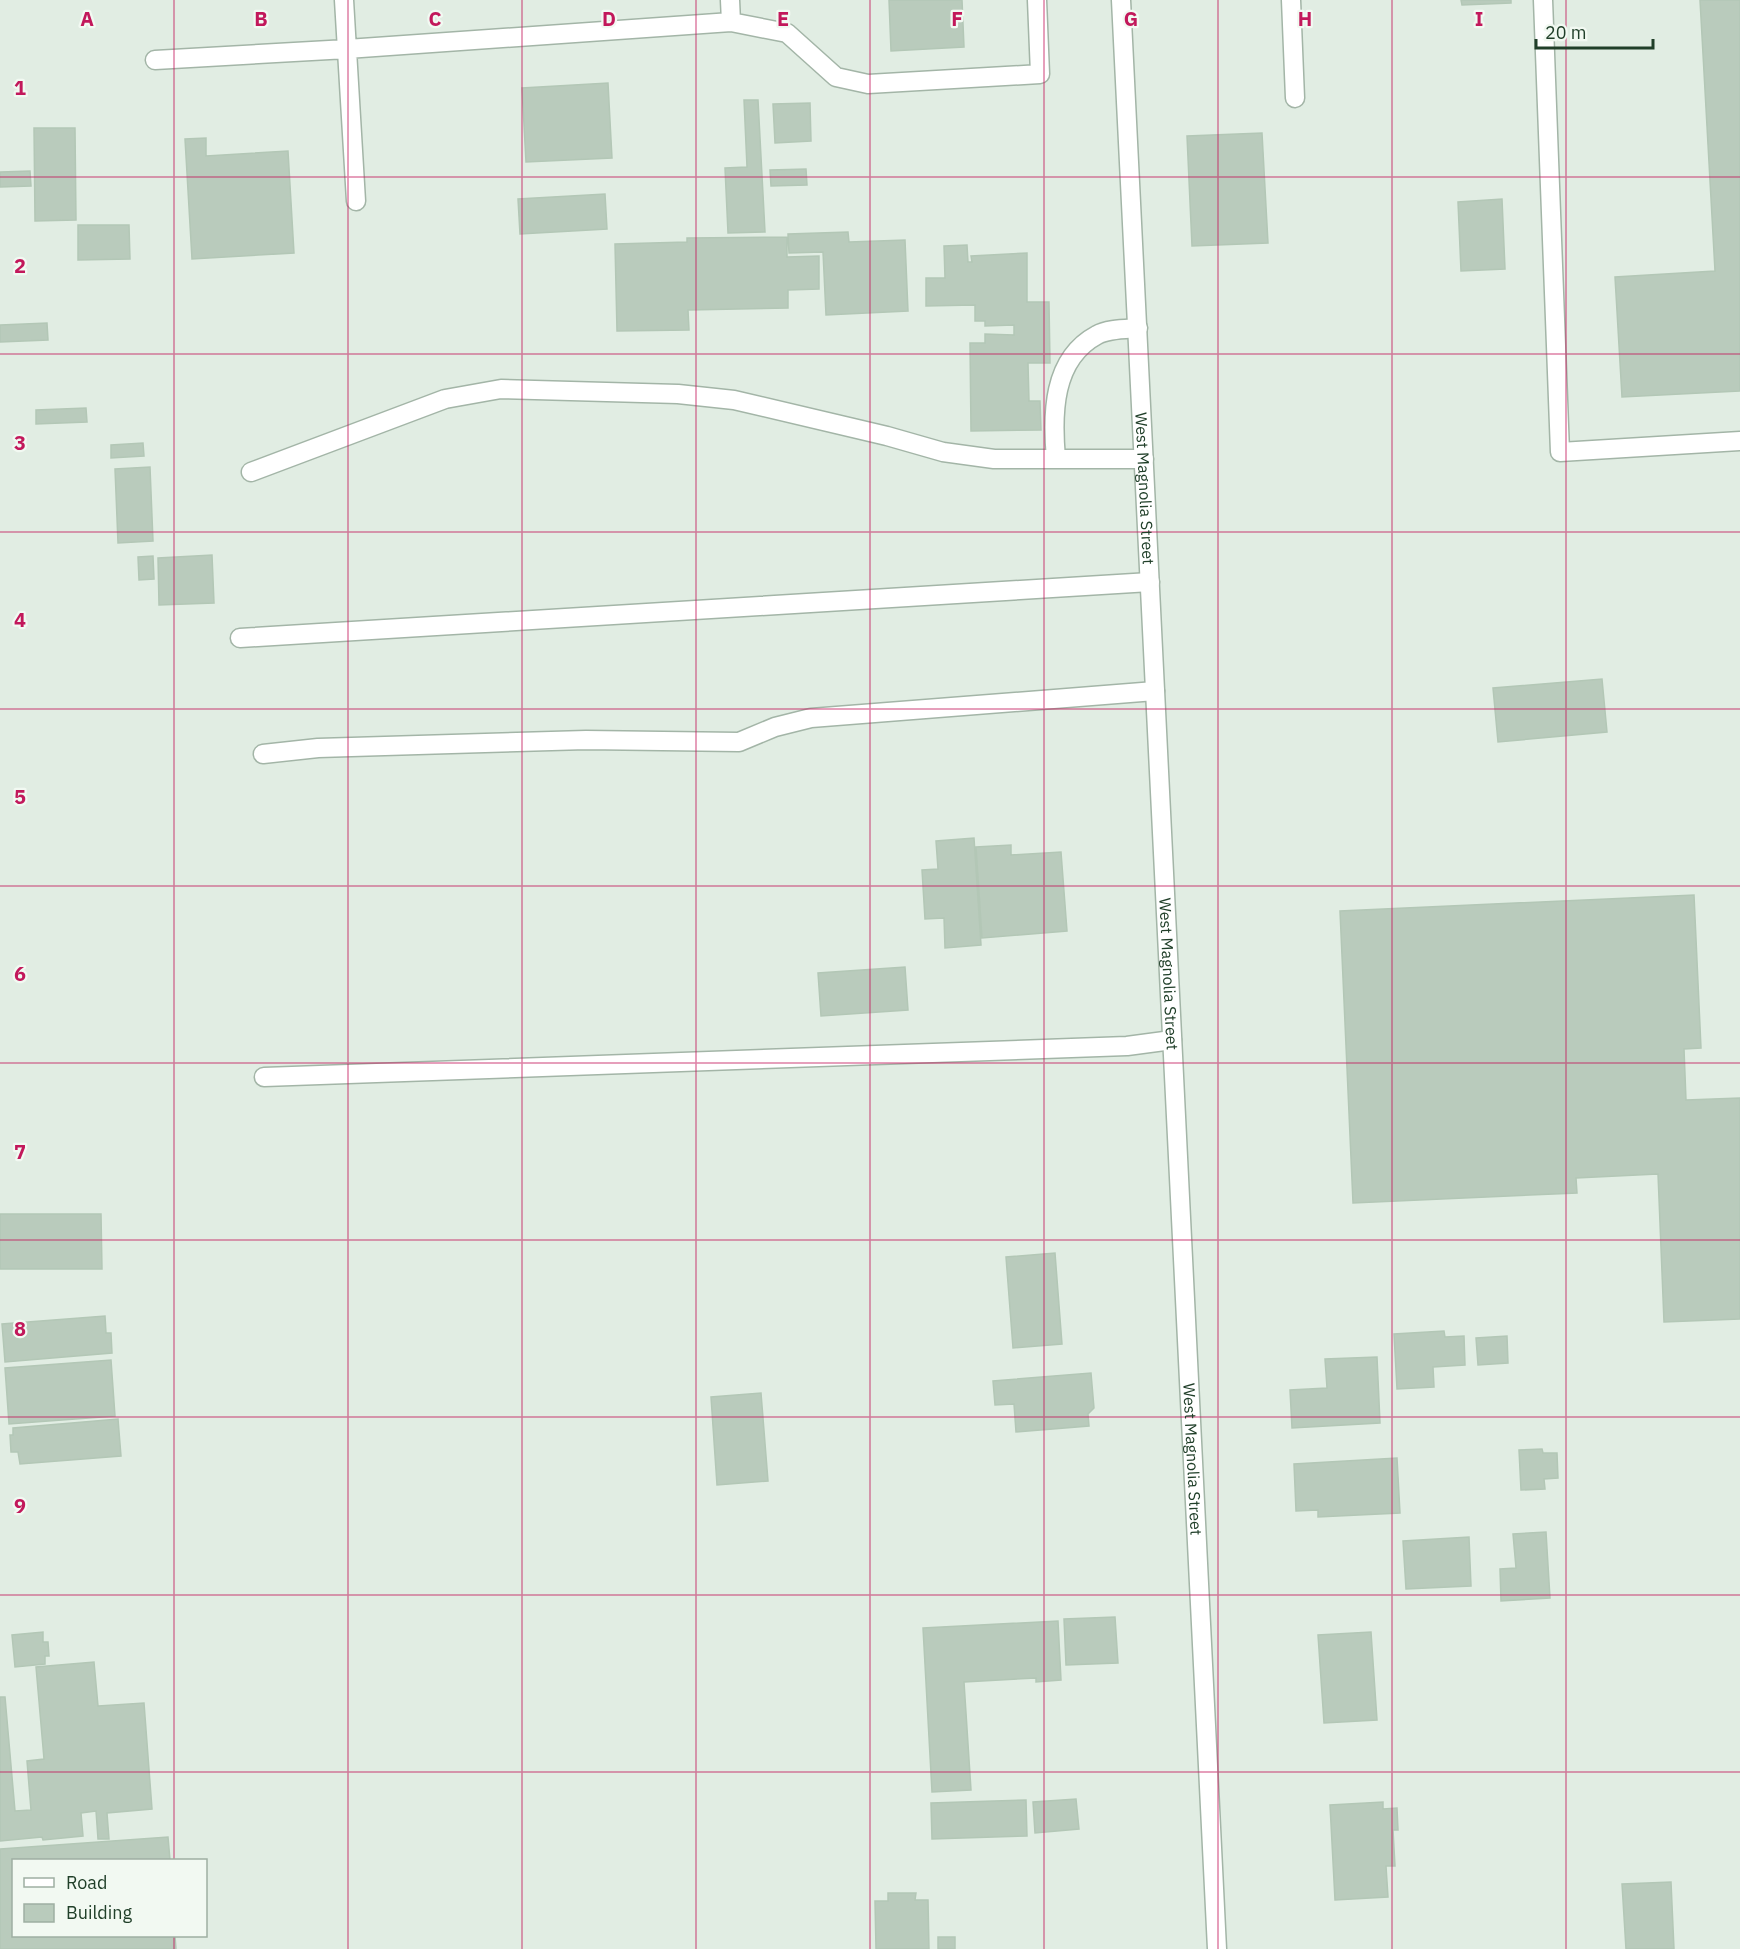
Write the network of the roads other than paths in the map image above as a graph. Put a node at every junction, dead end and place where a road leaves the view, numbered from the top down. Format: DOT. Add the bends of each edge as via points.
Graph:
graph roads {
  1 [pos="344,0"];
  2 [pos="730,0"];
  3 [pos="1037,0"];
  4 [pos="1121,0"];
  5 [pos="1291,0"];
  6 [pos="1543,0"];
  7 [pos="732,22"];
  8 [pos="347,49"];
  9 [pos="155,60"];
  10 [pos="1295,98"];
  11 [pos="356,201"];
  12 [pos="1138,328"];
  13 [pos="1740,441"];
  14 [pos="1056,459"];
  15 [pos="1144,459"];
  16 [pos="251,472"];
  17 [pos="1150,582"];
  18 [pos="240,638"];
  19 [pos="1155,691"];
  20 [pos="263,754"];
  21 [pos="1172,1040"];
  22 [pos="264,1077"];
  23 [pos="1217,1949"];
  1 -- 8 [label="street"];
  2 -- 7 [label="street"];
  3 -- 7 [label="street" via="1040,74 868,84 836,77 787,33"];
  4 -- 12 [label="street, West Magnolia Street"];
  5 -- 10 [label="street"];
  6 -- 13 [label="street" via="1560,452"];
  7 -- 8 [label="street"];
  8 -- 9 [label="street"];
  8 -- 11 [label="street"];
  12 -- 14 [label="street" via="1098,333 1066,364 1053,424"];
  12 -- 15 [label="street, West Magnolia Street"];
  14 -- 15 [label="street"];
  14 -- 16 [label="street" via="994,459 943,452 734,400 678,394 501,389 445,399"];
  15 -- 17 [label="street, West Magnolia Street"];
  17 -- 18 [label="street"];
  17 -- 19 [label="street, West Magnolia Street"];
  19 -- 20 [label="street" via="811,718 739,742 586,740 318,748"];
  19 -- 21 [label="street, West Magnolia Street"];
  21 -- 22 [label="street" via="1127,1046"];
  21 -- 23 [label="street, West Magnolia Street"];
}
